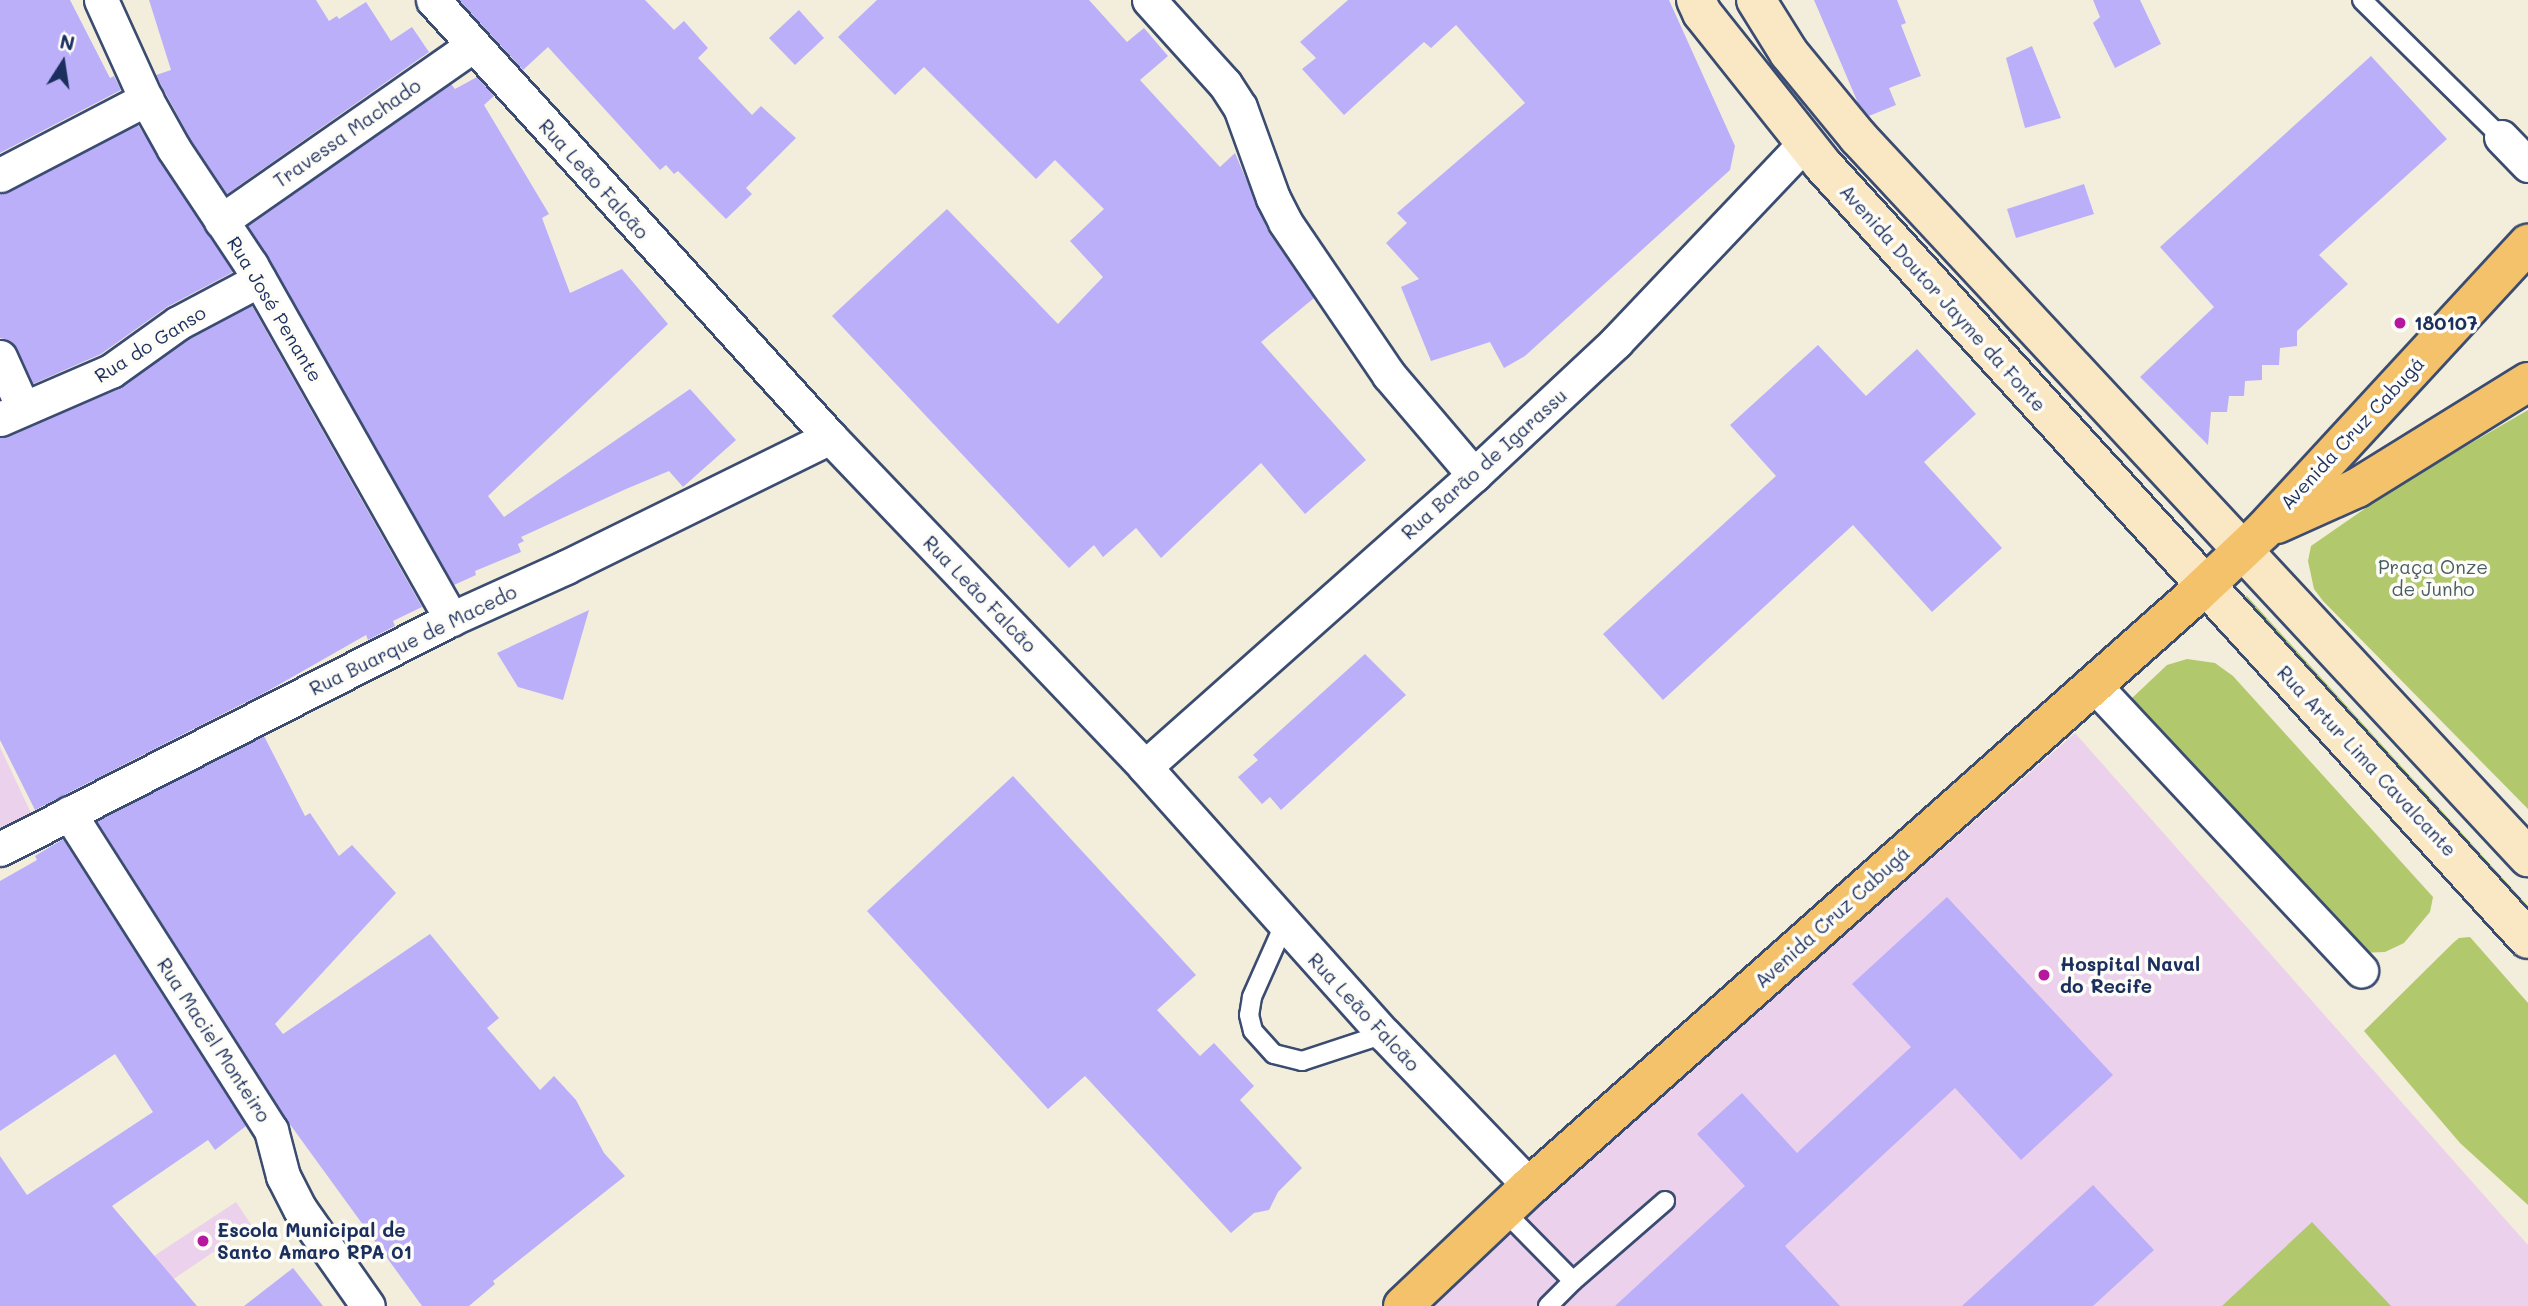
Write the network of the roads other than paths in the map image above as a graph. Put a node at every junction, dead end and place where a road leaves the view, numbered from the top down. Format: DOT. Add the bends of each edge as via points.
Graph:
graph roads {
  1 [pos="101,0"];
  2 [pos="433,0"];
  3 [pos="1149,0"];
  4 [pos="1696,0"];
  5 [pos="1756,0"];
  6 [pos="2362,0"];
  7 [pos="472,46"];
  8 [pos="146,99"];
  9 [pos="2501,137"];
  10 [pos="1806,142"];
  11 [pos="2528,165"];
  12 [pos="0,175"];
  13 [pos="221,221"];
  14 [pos="2528,244"];
  15 [pos="259,280"];
  16 [pos="0,357"];
  17 [pos="2528,382"];
  18 [pos="11,413"];
  19 [pos="830,437"];
  20 [pos="1474,475"];
  21 [pos="2253,540"];
  22 [pos="2205,584"];
  23 [pos="451,619"];
  24 [pos="2094,685"];
  25 [pos="1145,767"];
  26 [pos="69,813"];
  27 [pos="0,849"];
  28 [pos="2528,857"];
  29 [pos="1284,925"];
  30 [pos="2528,939"];
  31 [pos="2361,970"];
  32 [pos="1384,1034"];
  33 [pos="1517,1198"];
  34 [pos="1665,1201"];
  35 [pos="1573,1281"];
  36 [pos="368,1306"];
  37 [pos="1403,1306"];
  38 [pos="1548,1306"];
  1 -- 8 [label="street, Rua José Penante"];
  2 -- 7 [label="street, Rua Leão Falcão"];
  3 -- 20 [label="street" via="1225,83 1240,107 1285,222 1389,375"];
  4 -- 10 [label="main road, Avenida Doutor Jayme da Fonte"];
  5 -- 21 [label="main road" via="1789,53 1858,137"];
  6 -- 9 [label="lane"];
  7 -- 13 [label="street, Travessa Machado"];
  7 -- 19 [label="street, Rua Leão Falcão"];
  8 -- 12 [label="street"];
  8 -- 13 [label="street, Rua José Penante"];
  9 -- 11 [label="street"];
  10 -- 20 [label="street, Rua Barão de Igarassu" via="1616,342"];
  10 -- 22 [label="main road, Avenida Doutor Jayme da Fonte"];
  13 -- 15 [label="street, Rua José Penante"];
  14 -- 21 [label="main road, Avenida Cruz Cabugá"];
  15 -- 18 [label="street, Rua do Ganso" via="178,323 111,371"];
  15 -- 23 [label="street, Rua José Penante"];
  16 -- 18 [label="street"];
  17 -- 21 [label="main road, Avenida Cruz Cabugá" via="2357,488"];
  19 -- 23 [label="street, Rua Buarque de Macedo"];
  19 -- 25 [label="street, Rua Leão Falcão"];
  20 -- 25 [label="street, Rua Barão de Igarassu"];
  21 -- 22 [label="main road, Avenida Cruz Cabugá"];
  21 -- 28 [label="main road"];
  22 -- 24 [label="main road, Avenida Cruz Cabugá"];
  22 -- 30 [label="main road, Rua Artur Lima Cavalcante"];
  23 -- 26 [label="street, Rua Buarque de Macedo"];
  24 -- 31 [label="street"];
  24 -- 33 [label="main road, Avenida Cruz Cabugá"];
  25 -- 29 [label="street, Rua Leão Falcão"];
  26 -- 27 [label="street, Rua Buarque de Macedo"];
  26 -- 36 [label="street, Rua Maciel Monteiro" via="271,1130 283,1176 300,1209"];
  29 -- 32 [label="street, Rua Leão Falcão"];
  29 -- 32 [label="lane" via="1249,1015 1253,1031 1274,1054 1302,1061"];
  32 -- 33 [label="street, Rua Leão Falcão"];
  33 -- 35 [label="lane"];
  33 -- 37 [label="main road, Avenida Cruz Cabugá"];
  34 -- 35 [label="lane"];
  35 -- 38 [label="lane"];
}
